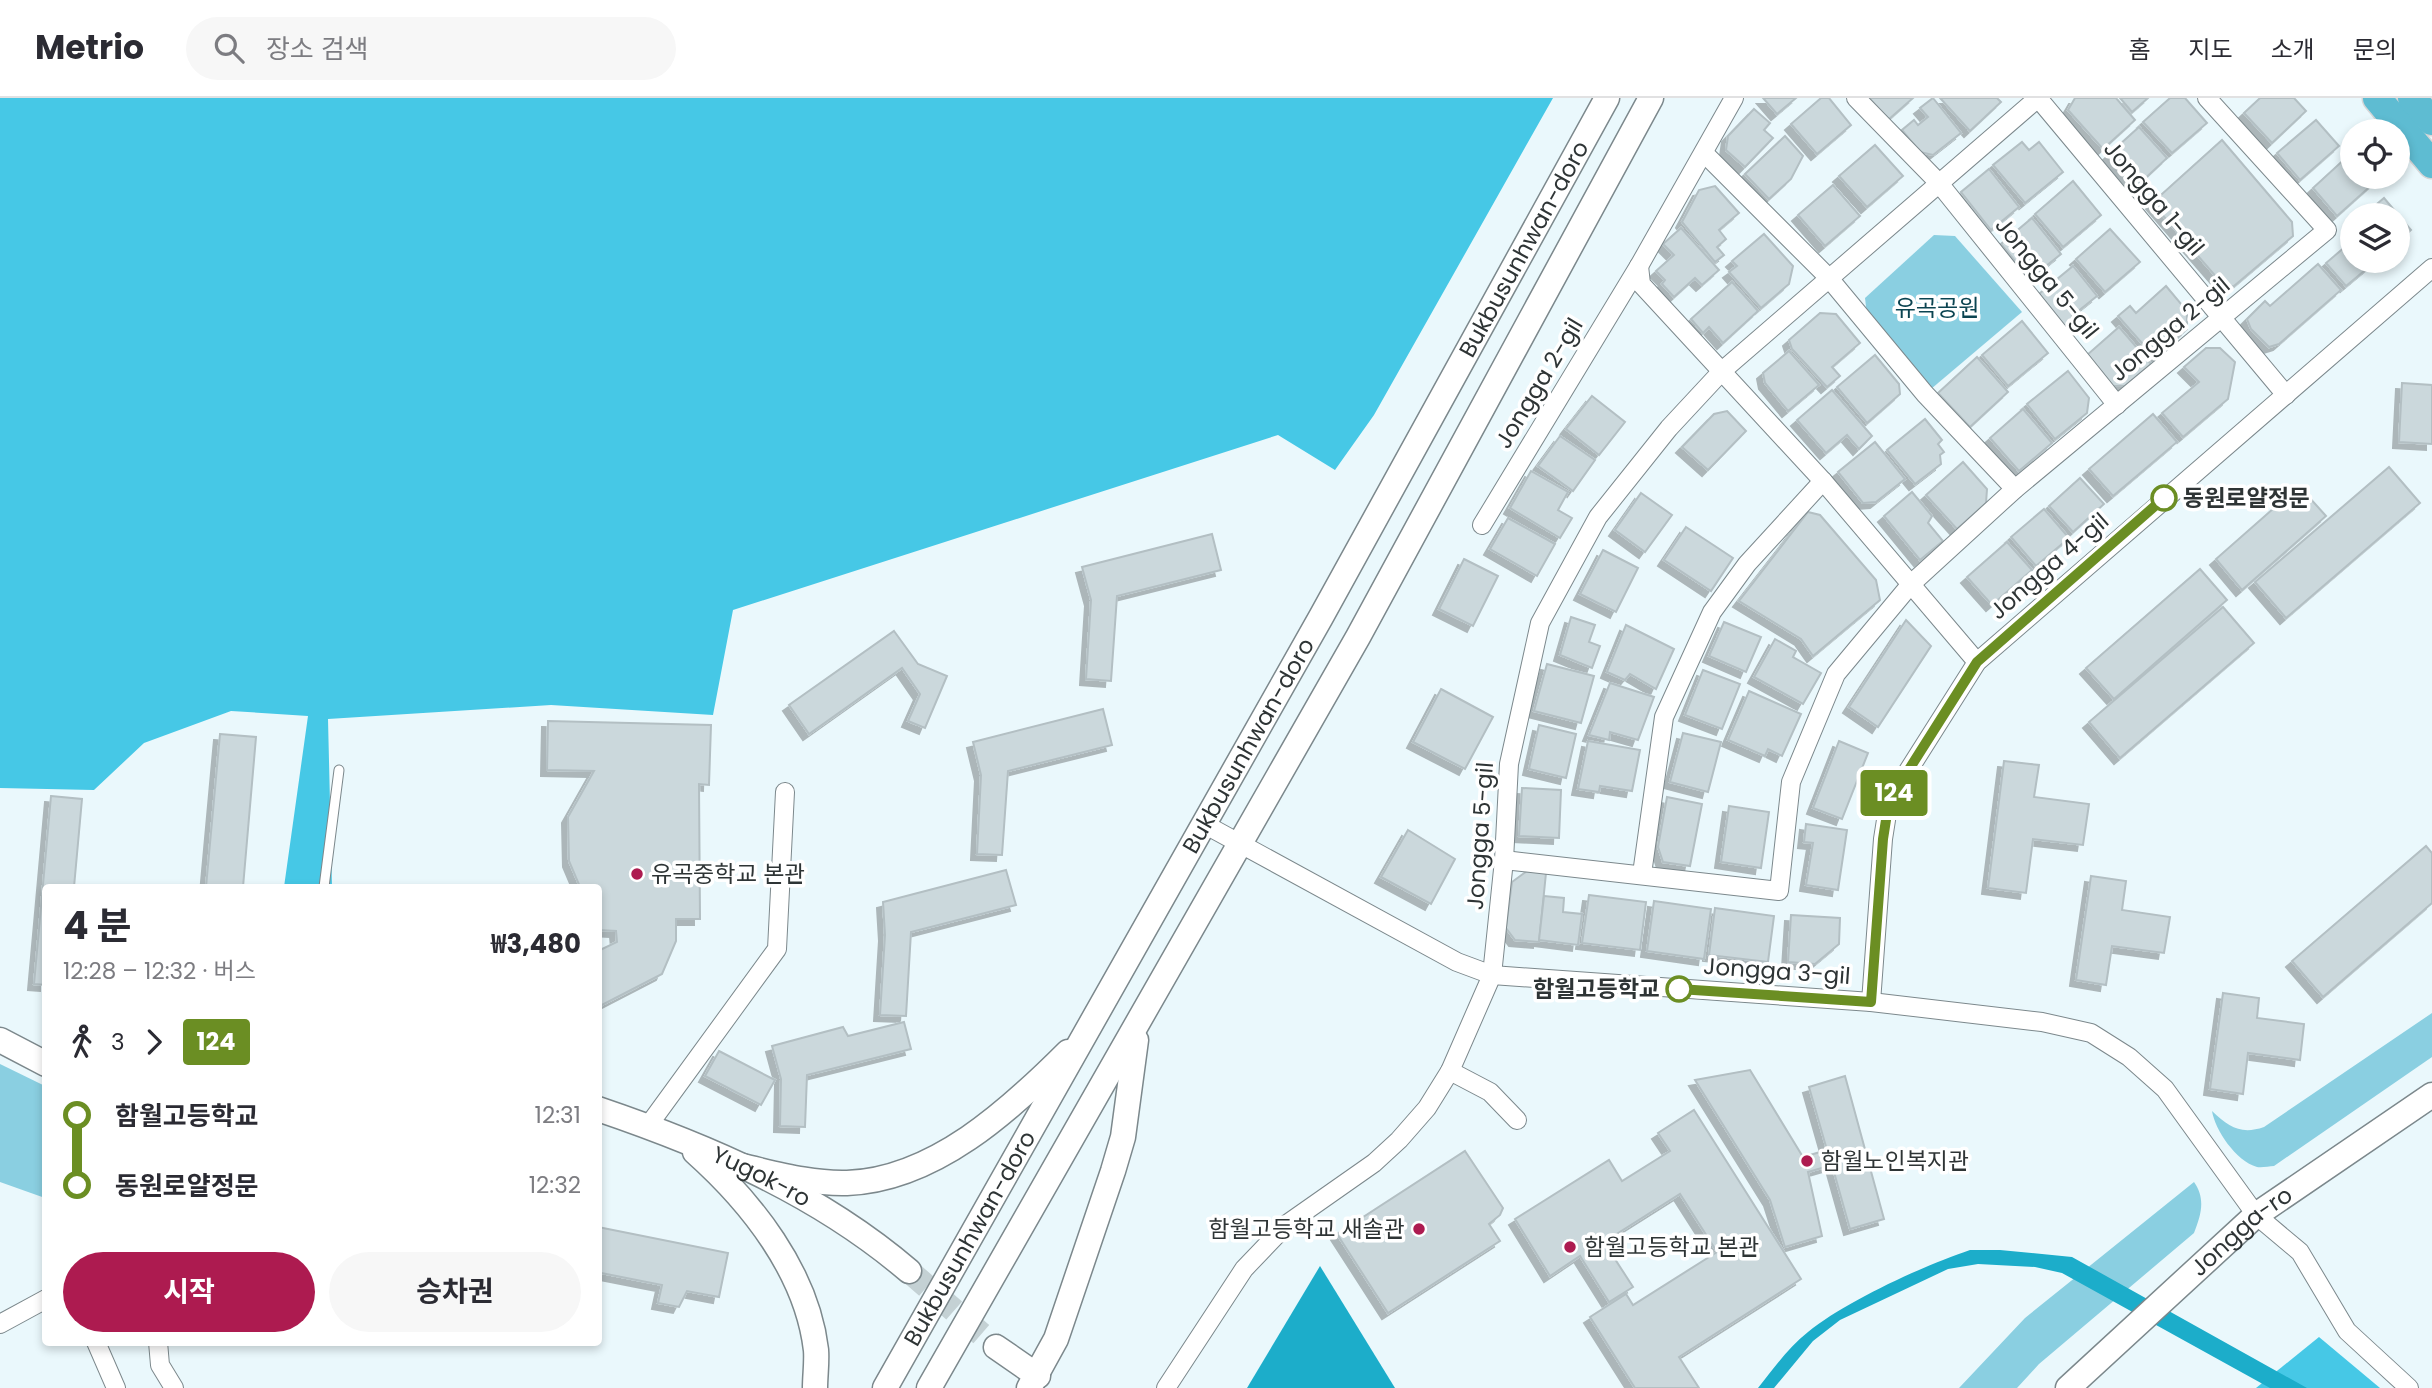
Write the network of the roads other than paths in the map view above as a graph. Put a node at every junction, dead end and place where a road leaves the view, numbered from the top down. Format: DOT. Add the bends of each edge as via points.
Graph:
graph roads {
  1 [pos="1607,98"];
  2 [pos="1651,98"];
  3 [pos="1734,98"];
  4 [pos="1856,98"];
  5 [pos="2038,98"];
  6 [pos="2207,98"];
  7 [pos="2412,98"];
  8 [pos="2382,104"];
  9 [pos="2432,121"];
  10 [pos="2432,139"];
  11 [pos="1704,153"];
  12 [pos="2432,164"];
  13 [pos="1938,182"];
  14 [pos="1639,265"];
  15 [pos="2432,268"];
  16 [pos="1828,278"];
  17 [pos="2222,317"];
  18 [pos="1722,371"];
  19 [pos="2286,395"];
  20 [pos="2118,405"];
  21 [pos="1823,481"];
  22 [pos="2015,489"];
  23 [pos="1482,525"];
  24 [pos="1911,584"];
  25 [pos="1977,662"];
  26 [pos="339,770"];
  27 [pos="785,792"];
  28 [pos="1204,824"];
  29 [pos="1240,845"];
  30 [pos="1504,860"];
  31 [pos="1642,874"];
  32 [pos="324,884"];
  33 [pos="1492,975"];
  34 [pos="1871,1002"];
  35 [pos="1138,1025"];
  36 [pos="1088,1032"];
  37 [pos="0,1040"];
  38 [pos="42,1062"];
  39 [pos="1450,1071"];
  40 [pos="2432,1095"];
  41 [pos="602,1110"];
  42 [pos="1517,1120"];
  43 [pos="648,1126"];
  44 [pos="687,1144"];
  45 [pos="742,1166"];
  46 [pos="2256,1215"];
  47 [pos="909,1271"];
  48 [pos="42,1301"];
  49 [pos="0,1324"];
  50 [pos="98,1346"];
  51 [pos="158,1346"];
  52 [pos="996,1346"];
  53 [pos="1033,1382"];
  54 [pos="116,1388"];
  55 [pos="174,1388"];
  56 [pos="815,1388"];
  57 [pos="886,1388"];
  58 [pos="929,1388"];
  59 [pos="1166,1388"];
  60 [pos="2067,1388"];
  61 [pos="2409,1388"];
  1 -- 28 [label="main road, Bukbusunhwan-doro"];
  2 -- 29 [label="main road, Bukbusunhwan-doro"];
  3 -- 11 [label="street, Jongga 2-gil"];
  4 -- 13 [label="street, Jongga 5-gil"];
  5 -- 13 [label="street, Jongga 5-gil"];
  5 -- 17 [label="street, Jongga 1-gil"];
  6 -- 17 [label="street, Jongga 2-gil" via="2327,230"];
  7 -- 9 [label="highway"];
  8 -- 10 [label="highway"];
  8 -- 12 [label="highway"];
  11 -- 14 [label="street, Jongga 2-gil"];
  11 -- 16 [label="street"];
  13 -- 16 [label="street, Jongga 5-gil"];
  13 -- 20 [label="street, Jongga 5-gil"];
  14 -- 18 [label="street" via="1641,284"];
  14 -- 23 [label="street, Jongga 2-gil"];
  15 -- 19 [label="street, Jongga 4-gil"];
  16 -- 18 [label="street, Jongga 5-gil"];
  16 -- 22 [label="street" via="1925,394"];
  17 -- 19 [label="street, Jongga 1-gil"];
  17 -- 20 [label="street, Jongga 2-gil"];
  18 -- 21 [label="street"];
  18 -- 30 [label="street, Jongga 5-gil" via="1598,517 1540,623 1509,764"];
  19 -- 25 [label="street, Jongga 4-gil"];
  20 -- 22 [label="street, Jongga 2-gil"];
  21 -- 24 [label="street"];
  21 -- 31 [label="street" via="1746,564 1712,612 1664,717"];
  22 -- 24 [label="street, Jongga 2-gil"];
  24 -- 25 [label="street"];
  24 -- 31 [label="street, Jongga 2-gil" via="1836,674 1791,782 1779,891"];
  25 -- 34 [label="street, Jongga 4-gil" via="1889,801"];
  26 -- 32 [label="lane"];
  27 -- 43 [label="street" via="777,949"];
  28 -- 29 [label="street, Jongga 3-gil"];
  28 -- 36 [label="main road, Bukbusunhwan-doro"];
  29 -- 33 [label="street, Jongga 3-gil" via="1457,962"];
  29 -- 35 [label="main road, Bukbusunhwan-doro"];
  30 -- 31 [label="street"];
  30 -- 33 [label="street, Jongga 5-gil"];
  33 -- 34 [label="street, Jongga 3-gil"];
  33 -- 39 [label="street, Jongga 5-gil"];
  34 -- 46 [label="street, Jongga 3-gil" via="2042,1022 2091,1033 2129,1056 2165,1088"];
  35 -- 53 [label="main road" via="1117,1160 1056,1339"];
  35 -- 58 [label="main road, Bukbusunhwan-doro"];
  36 -- 45 [label="main road" via="996,1115 955,1145 901,1173 872,1180 816,1182"];
  36 -- 57 [label="main road, Bukbusunhwan-doro"];
  37 -- 38 [label="main road"];
  39 -- 42 [label="street" via="1490,1092"];
  39 -- 59 [label="street, Jongga 5-gil" via="1399,1140 1287,1224 1244,1269"];
  40 -- 46 [label="main road, Jongga-ro"];
  41 -- 43 [label="main road, Yugok-ro"];
  43 -- 44 [label="main road, Yugok-ro"];
  44 -- 45 [label="main road, Yugok-ro"];
  44 -- 56 [label="main road" via="751,1210 787,1265 806,1307 816,1350"];
  45 -- 47 [label="main road, Yugok-ro" via="818,1204 869,1237"];
  46 -- 60 [label="main road, Jongga-ro"];
  46 -- 61 [label="street, Jongga 3-gil" via="2300,1252 2347,1331"];
  48 -- 49 [label="street"];
  50 -- 54 [label="street"];
  51 -- 55 [label="street" via="160,1365"];
  52 -- 53 [label="main road"];
}
